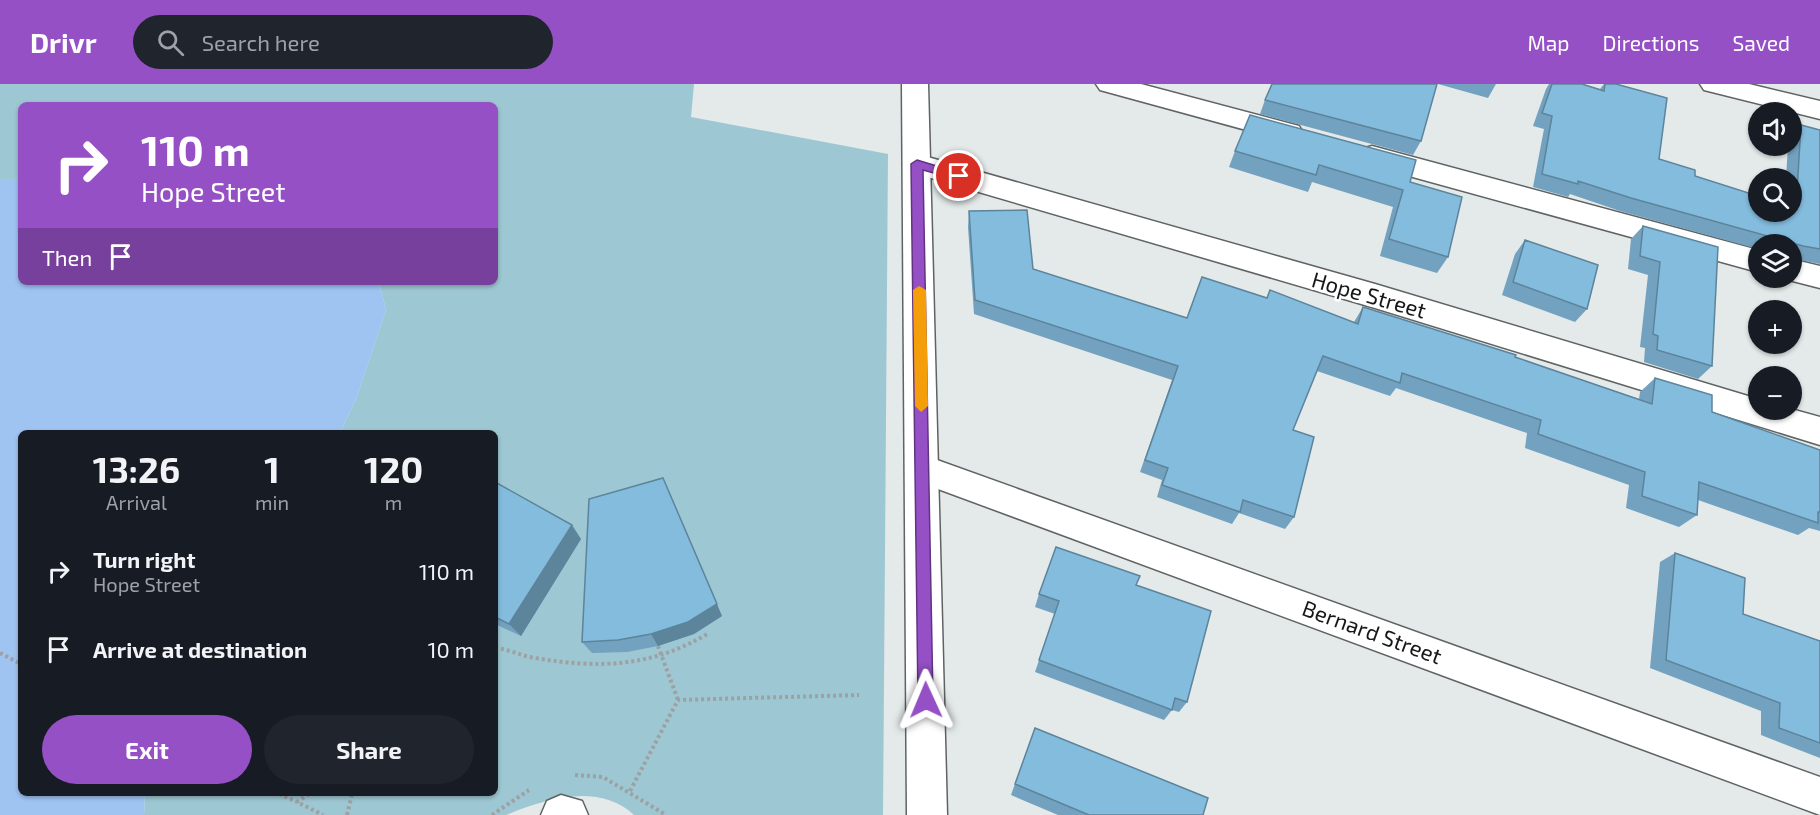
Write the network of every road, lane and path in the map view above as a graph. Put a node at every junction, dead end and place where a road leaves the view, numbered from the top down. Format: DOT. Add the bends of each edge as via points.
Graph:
graph roads {
  1 [pos="915,84"];
  2 [pos="1109,84"];
  3 [pos="1218,84"];
  4 [pos="1713,84"];
  5 [pos="1820,110"];
  6 [pos="1208,111"];
  7 [pos="1309,139"];
  8 [pos="1343,148"];
  9 [pos="917,164"];
  10 [pos="1748,258"];
  11 [pos="1802,273"];
  12 [pos="1820,277"];
  13 [pos="1820,431"];
  14 [pos="922,469"];
  15 [pos="709,633"];
  16 [pos="658,646"];
  17 [pos="498,649"];
  18 [pos="0,654"];
  19 [pos="660,657"];
  20 [pos="18,663"];
  21 [pos="859,695"];
  22 [pos="678,700"];
  23 [pos="630,791"];
  24 [pos="284,796"];
  25 [pos="306,796"];
  26 [pos="352,796"];
  27 [pos="1820,797"];
  28 [pos="297,802"];
  29 [pos="322,815"];
  30 [pos="347,815"];
  31 [pos="561,815"];
  32 [pos="568,815"];
  33 [pos="927,815"];
  1 -- 9 [label="street"];
  2 -- 6 [label="street"];
  3 -- 6 [label="street"];
  4 -- 5 [label="street"];
  6 -- 7 [label="street"];
  8 -- 10 [label="street"];
  9 -- 13 [label="street, Hope Street" via="1375,296"];
  9 -- 14 [label="street"];
  11 -- 12 [label="street"];
  14 -- 27 [label="street, Bernard Street"];
  14 -- 33 [label="street"];
  15 -- 19 [label="path"];
  16 -- 19 [label="path"];
  17 -- 19 [label="path" via="531,658 586,664"];
  18 -- 20 [label="path"];
  19 -- 22 [label="path"];
  21 -- 22 [label="path"];
  22 -- 23 [label="path"];
  24 -- 28 [label="path"];
  25 -- 28 [label="path"];
  26 -- 30 [label="path"];
  28 -- 29 [label="path"];
  31 -- 32 [label="street"];
}
